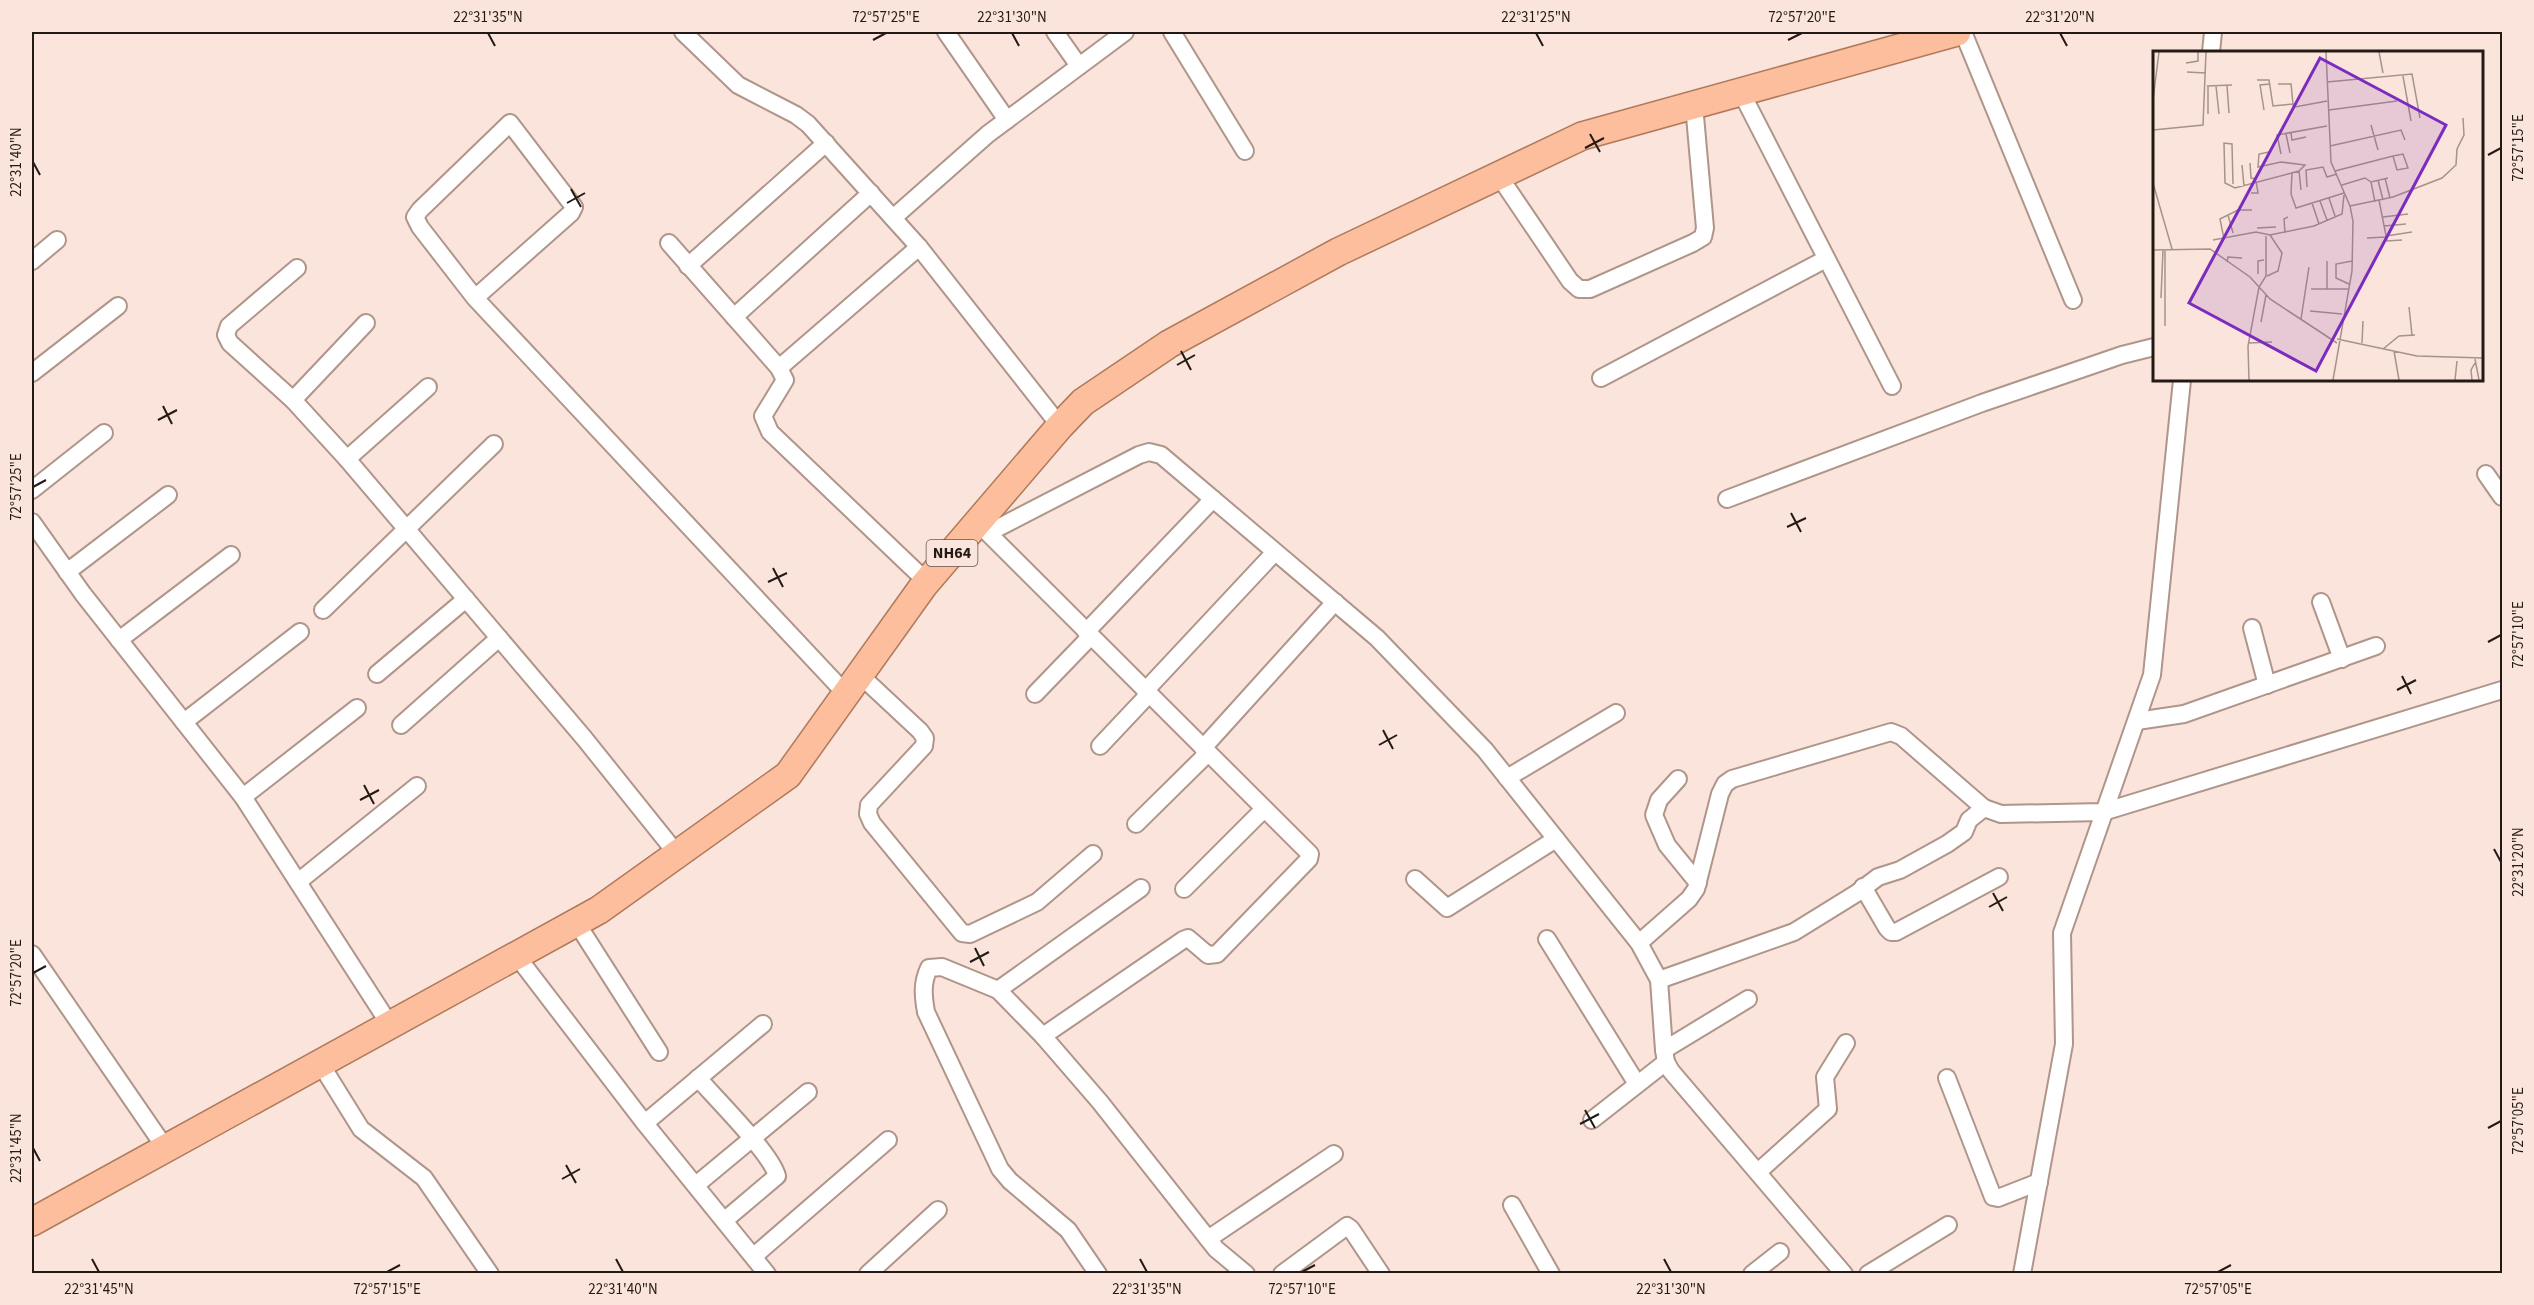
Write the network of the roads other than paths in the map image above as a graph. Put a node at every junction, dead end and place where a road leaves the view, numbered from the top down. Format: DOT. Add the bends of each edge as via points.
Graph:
graph roads {
  1 [pos="683,32"];
  2 [pos="946,32"];
  3 [pos="1055,32"];
  4 [pos="1125,32"];
  5 [pos="1172,32"];
  6 [pos="1957,32"];
  7 [pos="1963,32"];
  8 [pos="2213,32"];
  9 [pos="2211,51"];
  10 [pos="1079,66"];
  11 [pos="1741,92"];
  12 [pos="1694,105"];
  13 [pos="1007,120"];
  14 [pos="826,144"];
  15 [pos="1245,151"];
  16 [pos="1499,176"];
  17 [pos="871,194"];
  18 [pos="893,218"];
  19 [pos="57,240"];
  20 [pos="669,243"];
  21 [pos="920,248"];
  22 [pos="1826,259"];
  23 [pos="32,261"];
  24 [pos="688,266"];
  25 [pos="297,268"];
  26 [pos="475,298"];
  27 [pos="2073,300"];
  28 [pos="118,306"];
  29 [pos="734,316"];
  30 [pos="366,322"];
  31 [pos="2153,347"];
  32 [pos="779,368"];
  33 [pos="32,374"];
  34 [pos="1601,378"];
  35 [pos="2182,381"];
  36 [pos="1892,386"];
  37 [pos="428,387"];
  38 [pos="293,400"];
  39 [pos="1060,426"];
  40 [pos="104,433"];
  41 [pos="495,444"];
  42 [pos="347,459"];
  43 [pos="2486,474"];
  44 [pos="32,490"];
  45 [pos="168,495"];
  46 [pos="2502,497"];
  47 [pos="1213,499"];
  48 [pos="1727,499"];
  49 [pos="32,522"];
  50 [pos="405,528"];
  51 [pos="983,528"];
  52 [pos="1275,552"];
  53 [pos="231,555"];
  54 [pos="67,572"];
  55 [pos="927,582"];
  56 [pos="466,599"];
  57 [pos="1335,602"];
  58 [pos="2321,603"];
  59 [pos="323,610"];
  60 [pos="2252,628"];
  61 [pos="300,632"];
  62 [pos="1088,634"];
  63 [pos="499,638"];
  64 [pos="119,640"];
  65 [pos="2376,646"];
  66 [pos="2342,658"];
  67 [pos="378,674"];
  68 [pos="853,684"];
  69 [pos="2267,684"];
  70 [pos="2502,690"];
  71 [pos="1147,693"];
  72 [pos="1035,694"];
  73 [pos="357,708"];
  74 [pos="1616,713"];
  75 [pos="2137,721"];
  76 [pos="184,722"];
  77 [pos="401,725"];
  78 [pos="1100,746"];
  79 [pos="1205,751"];
  80 [pos="1507,778"];
  81 [pos="1678,779"];
  82 [pos="417,786"];
  83 [pos="243,797"];
  84 [pos="1984,808"];
  85 [pos="1264,809"];
  86 [pos="2103,812"];
  87 [pos="1136,824"];
  88 [pos="1556,839"];
  89 [pos="677,854"];
  90 [pos="1093,854"];
  91 [pos="1999,878"];
  92 [pos="1415,879"];
  93 [pos="298,882"];
  94 [pos="1698,883"];
  95 [pos="1863,887"];
  96 [pos="1141,888"];
  97 [pos="1184,889"];
  98 [pos="576,922"];
  99 [pos="1547,939"];
  100 [pos="1639,943"];
  101 [pos="32,954"];
  102 [pos="516,955"];
  103 [pos="1659,980"];
  104 [pos="998,990"];
  105 [pos="1748,999"];
  106 [pos="763,1024"];
  107 [pos="390,1025"];
  108 [pos="1043,1036"];
  109 [pos="1846,1043"];
  110 [pos="659,1052"];
  111 [pos="1665,1056"];
  112 [pos="320,1063"];
  113 [pos="698,1078"];
  114 [pos="1947,1078"];
  115 [pos="1637,1084"];
  116 [pos="808,1092"];
  117 [pos="1592,1120"];
  118 [pos="645,1123"];
  119 [pos="752,1138"];
  120 [pos="888,1140"];
  121 [pos="166,1149"];
  122 [pos="1334,1154"];
  123 [pos="1758,1172"];
  124 [pos="2039,1182"];
  125 [pos="696,1185"];
  126 [pos="1512,1205"];
  127 [pos="938,1210"];
  128 [pos="725,1220"];
  129 [pos="32,1222"];
  130 [pos="1948,1225"];
  131 [pos="1208,1239"];
  132 [pos="1780,1252"];
  133 [pos="754,1256"];
  134 [pos="1231,1267"];
  135 [pos="490,1274"];
  136 [pos="767,1274"];
  137 [pos="868,1274"];
  138 [pos="1098,1274"];
  139 [pos="1246,1274"];
  140 [pos="1282,1274"];
  141 [pos="1381,1274"];
  142 [pos="1551,1274"];
  143 [pos="1752,1274"];
  144 [pos="1844,1274"];
  145 [pos="1868,1274"];
  146 [pos="2022,1274"];
  1 -- 14 [label="street" via="738,85 796,115"];
  2 -- 13 [label="street"];
  3 -- 10 [label="street"];
  4 -- 10 [label="street"];
  5 -- 15 [label="street"];
  6 -- 11 [label="highway, NH64"];
  7 -- 27 [label="street"];
  8 -- 9 [label="street"];
  10 -- 13 [label="street"];
  11 -- 12 [label="highway, NH64"];
  11 -- 22 [label="street"];
  12 -- 16 [label="highway, NH64" via="1582,136"];
  12 -- 16 [label="street" via="1703,237 1590,289 1579,289 1569,281"];
  13 -- 18 [label="street"];
  14 -- 17 [label="street"];
  14 -- 24 [label="street"];
  16 -- 39 [label="highway, NH64" via="1338,252 1169,344 1083,402"];
  17 -- 18 [label="street"];
  17 -- 29 [label="street"];
  18 -- 21 [label="street"];
  19 -- 23 [label="street"];
  20 -- 24 [label="street"];
  21 -- 32 [label="street"];
  21 -- 39 [label="street"];
  22 -- 34 [label="street"];
  22 -- 36 [label="street"];
  24 -- 29 [label="street"];
  25 -- 38 [label="street" via="229,326 226,334 230,343"];
  26 -- 26 [label="street" via="415,217 510,123 574,207"];
  26 -- 68 [label="street"];
  28 -- 33 [label="street"];
  29 -- 32 [label="street"];
  30 -- 38 [label="street"];
  31 -- 48 [label="street" via="1982,403"];
  32 -- 55 [label="street" via="785,380 763,416 770,432"];
  35 -- 75 [label="street" via="2152,675"];
  37 -- 42 [label="street"];
  38 -- 42 [label="street"];
  39 -- 51 [label="highway, NH64"];
  40 -- 44 [label="street"];
  41 -- 50 [label="street"];
  42 -- 50 [label="street"];
  43 -- 46 [label="street"];
  45 -- 54 [label="street"];
  47 -- 51 [label="street" via="1161,455 1149,453"];
  47 -- 52 [label="street"];
  47 -- 62 [label="street"];
  49 -- 54 [label="street"];
  50 -- 56 [label="street"];
  50 -- 59 [label="street"];
  51 -- 55 [label="highway, NH64"];
  51 -- 62 [label="street"];
  52 -- 57 [label="street"];
  52 -- 71 [label="street"];
  53 -- 64 [label="street"];
  54 -- 64 [label="street"];
  55 -- 68 [label="highway, NH64"];
  56 -- 63 [label="street"];
  56 -- 67 [label="street"];
  57 -- 79 [label="street"];
  57 -- 80 [label="street" via="1390,651 1473,736"];
  58 -- 66 [label="street"];
  60 -- 69 [label="street"];
  61 -- 76 [label="street"];
  62 -- 71 [label="street"];
  62 -- 72 [label="street"];
  63 -- 77 [label="street"];
  63 -- 89 [label="street"];
  64 -- 76 [label="street"];
  65 -- 66 [label="street"];
  66 -- 69 [label="street"];
  68 -- 89 [label="highway, NH64" via="788,775"];
  68 -- 90 [label="street" via="926,738 924,746 869,805 868,814 962,933 970,934 1028,907"];
  69 -- 75 [label="street" via="2184,714"];
  70 -- 86 [label="street"];
  71 -- 78 [label="street"];
  71 -- 79 [label="street"];
  73 -- 83 [label="street"];
  74 -- 80 [label="street"];
  75 -- 86 [label="street"];
  76 -- 83 [label="street"];
  79 -- 85 [label="street"];
  79 -- 87 [label="street"];
  80 -- 88 [label="street"];
  81 -- 94 [label="street" via="1659,800 1654,815 1667,845"];
  82 -- 93 [label="street"];
  83 -- 93 [label="street"];
  84 -- 86 [label="street" via="2001,814"];
  84 -- 94 [label="street" via="1901,736 1881,733 1725,784"];
  84 -- 95 [label="street" via="1969,820 1964,832 1947,844"];
  85 -- 97 [label="street"];
  85 -- 108 [label="street" via="1310,854 1309,859 1216,954 1208,955 1188,938 1183,940"];
  86 -- 124 [label="street" via="2062,933 2064,1044"];
  88 -- 92 [label="street" via="1447,908"];
  88 -- 100 [label="street"];
  89 -- 98 [label="highway, NH64"];
  91 -- 95 [label="street" via="1896,932 1887,928"];
  93 -- 107 [label="street"];
  94 -- 100 [label="street" via="1689,899"];
  95 -- 103 [label="street" via="1783,937"];
  96 -- 104 [label="street"];
  98 -- 102 [label="highway, NH64"];
  98 -- 110 [label="street"];
  99 -- 115 [label="street"];
  100 -- 103 [label="street"];
  101 -- 121 [label="street"];
  102 -- 107 [label="highway, NH64"];
  102 -- 118 [label="street"];
  103 -- 111 [label="street"];
  104 -- 108 [label="street"];
  104 -- 138 [label="street" via="942,967 929,968 924,979 926,1012 1000,1169 1068,1230"];
  105 -- 111 [label="street"];
  106 -- 113 [label="street"];
  107 -- 112 [label="highway, NH64"];
  108 -- 131 [label="street"];
  109 -- 123 [label="street" via="1825,1077 1828,1109"];
  111 -- 115 [label="street"];
  111 -- 123 [label="street"];
  112 -- 121 [label="highway, NH64"];
  112 -- 135 [label="street" via="361,1129 424,1178"];
  113 -- 118 [label="street"];
  113 -- 119 [label="street"];
  114 -- 124 [label="street" via="1993,1197"];
  115 -- 117 [label="street"];
  116 -- 119 [label="street"];
  118 -- 125 [label="street"];
  119 -- 125 [label="street"];
  119 -- 128 [label="street" via="776,1169 777,1176"];
  120 -- 133 [label="street"];
  121 -- 129 [label="highway, NH64"];
  122 -- 131 [label="street"];
  123 -- 144 [label="street"];
  124 -- 146 [label="street"];
  125 -- 128 [label="street"];
  126 -- 142 [label="street"];
  127 -- 137 [label="street"];
  128 -- 133 [label="street"];
  130 -- 145 [label="street"];
  131 -- 134 [label="street"];
  132 -- 143 [label="street"];
  133 -- 136 [label="street"];
  134 -- 139 [label="street"];
  140 -- 141 [label="street" via="1347,1226"];
}
